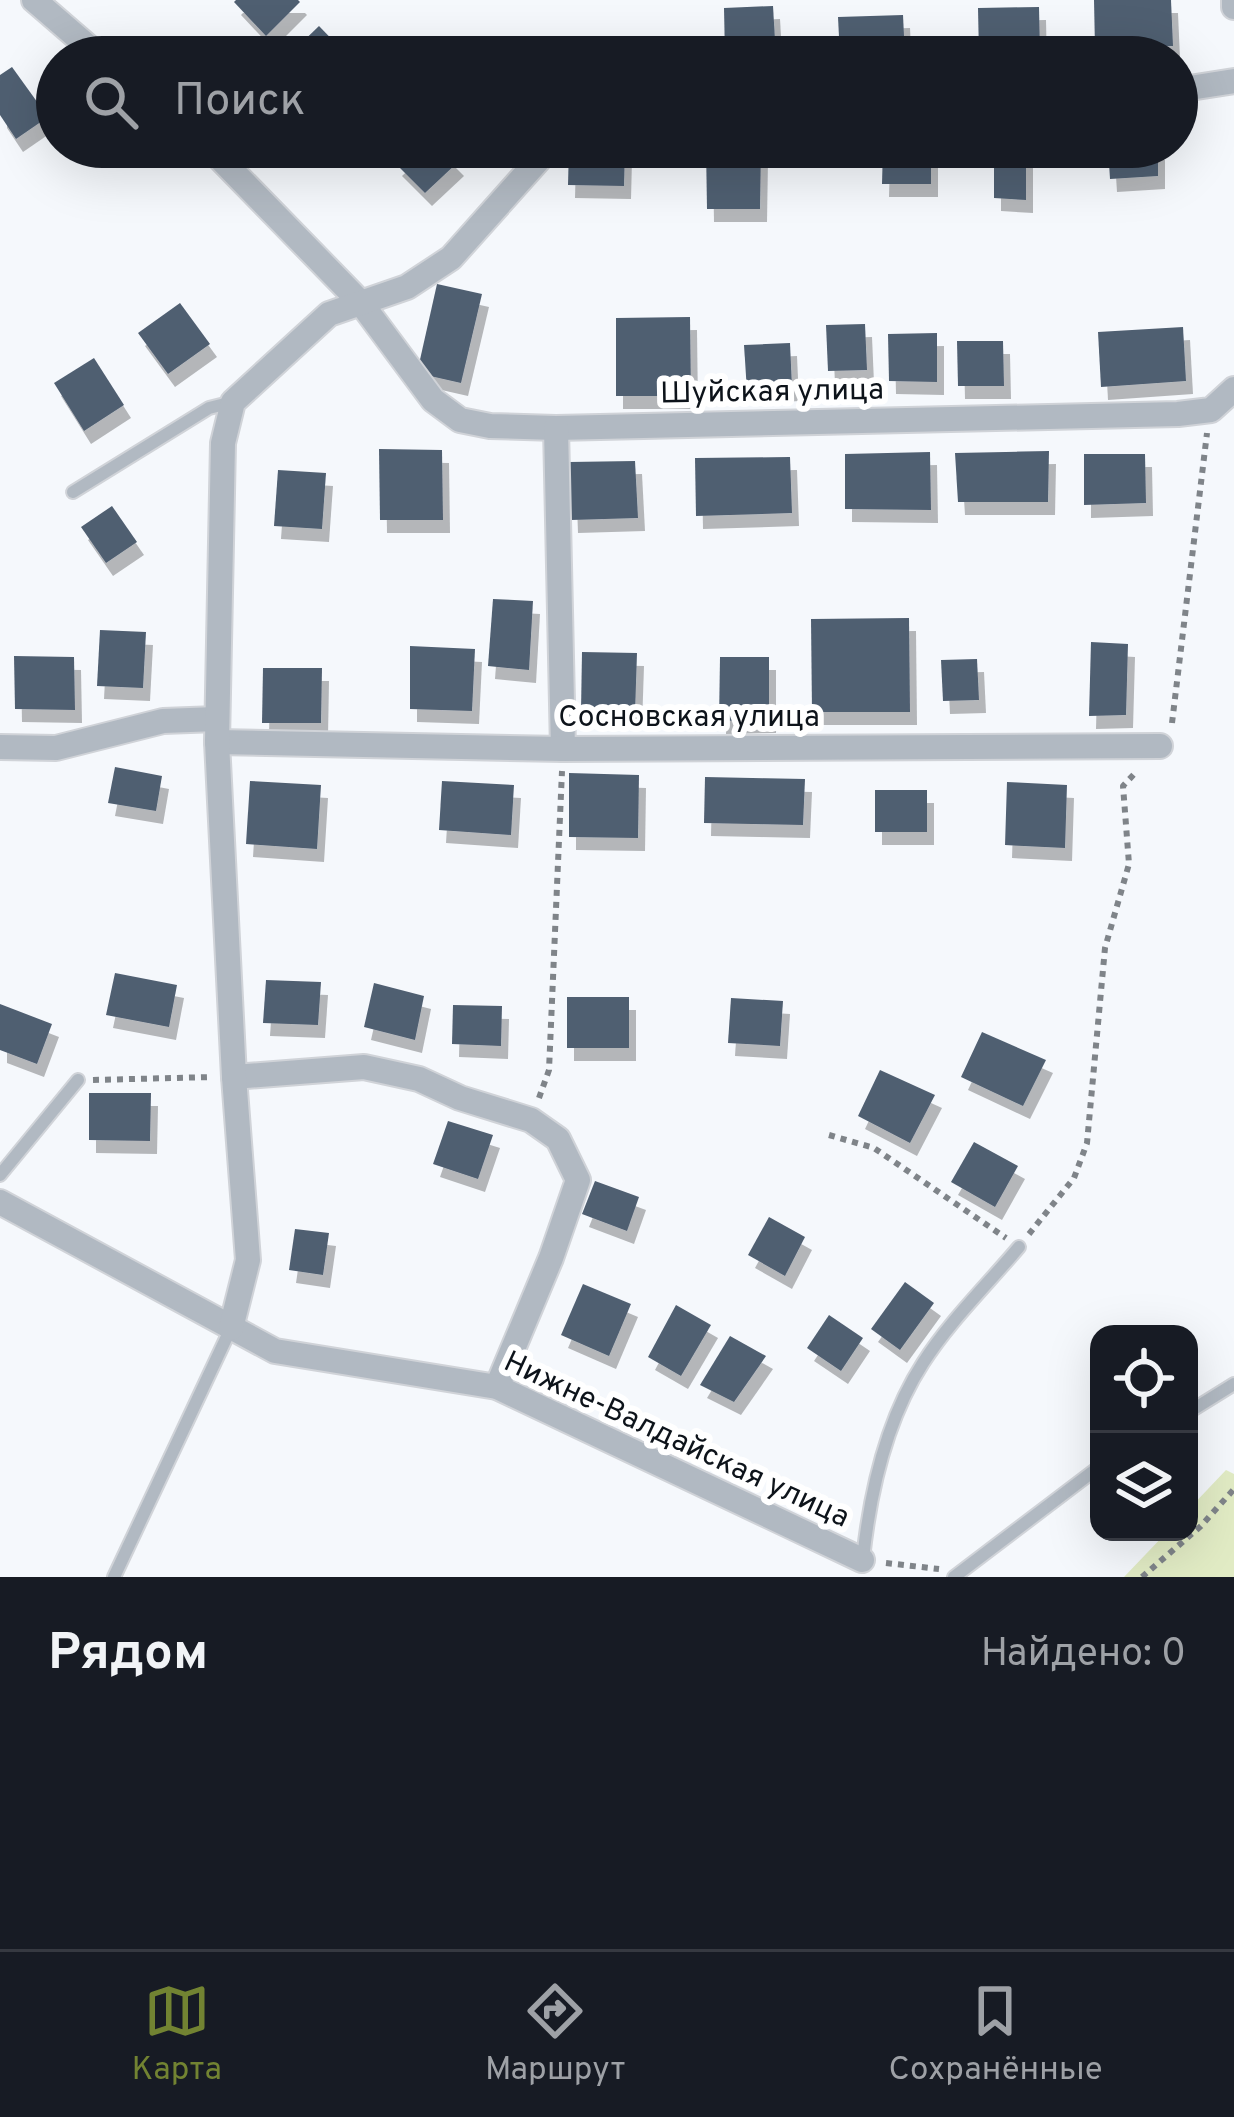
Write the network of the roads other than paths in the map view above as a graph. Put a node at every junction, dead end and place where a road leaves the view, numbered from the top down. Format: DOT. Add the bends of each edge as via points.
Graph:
graph roads {
  1 [pos="34,0"];
  2 [pos="76,36"];
  3 [pos="1234,81"];
  4 [pos="1198,87"];
  5 [pos="230,168"];
  6 [pos="531,168"];
  7 [pos="362,303"];
  8 [pos="1233,391"];
  9 [pos="232,402"];
  10 [pos="556,428"];
  11 [pos="74,492"];
  12 [pos="217,731"];
  13 [pos="1160,746"];
  14 [pos="0,747"];
  15 [pos="563,749"];
  16 [pos="234,1077"];
  17 [pos="78,1080"];
  18 [pos="0,1175"];
  19 [pos="0,1202"];
  20 [pos="1019,1247"];
  21 [pos="230,1328"];
  22 [pos="1234,1384"];
  23 [pos="497,1387"];
  24 [pos="1198,1406"];
  25 [pos="1090,1475"];
  26 [pos="862,1560"];
  27 [pos="957,1574"];
  28 [pos="114,1577"];
  1 -- 2 [label="street"];
  3 -- 4 [label="street"];
  5 -- 7 [label="street, Шуйская улица"];
  6 -- 7 [label="street" via="452,258"];
  7 -- 9 [label="street" via="329,314"];
  7 -- 10 [label="street, Шуйская улица" via="433,400 460,420"];
  8 -- 10 [label="street, Шуйская улица" via="1211,410"];
  9 -- 11 [label="lane" via="209,408"];
  9 -- 12 [label="street" via="223,442"];
  10 -- 15 [label="street"];
  12 -- 14 [label="street, Сосновская улица" via="163,721 56,748"];
  12 -- 15 [label="street, Сосновская улица"];
  12 -- 16 [label="street"];
  13 -- 15 [label="street, Сосновская улица"];
  16 -- 21 [label="street" via="248,1260"];
  16 -- 23 [label="street" via="364,1067 531,1120 557,1138 578,1180"];
  17 -- 18 [label="lane"];
  19 -- 21 [label="street, Нижне-Валдайская улица"];
  20 -- 26 [label="lane" via="923,1363 883,1452"];
  21 -- 23 [label="street, Нижне-Валдайская улица" via="275,1351"];
  21 -- 28 [label="lane"];
  22 -- 24 [label="lane"];
  23 -- 26 [label="street, Нижне-Валдайская улица"];
  25 -- 27 [label="lane"];
}
